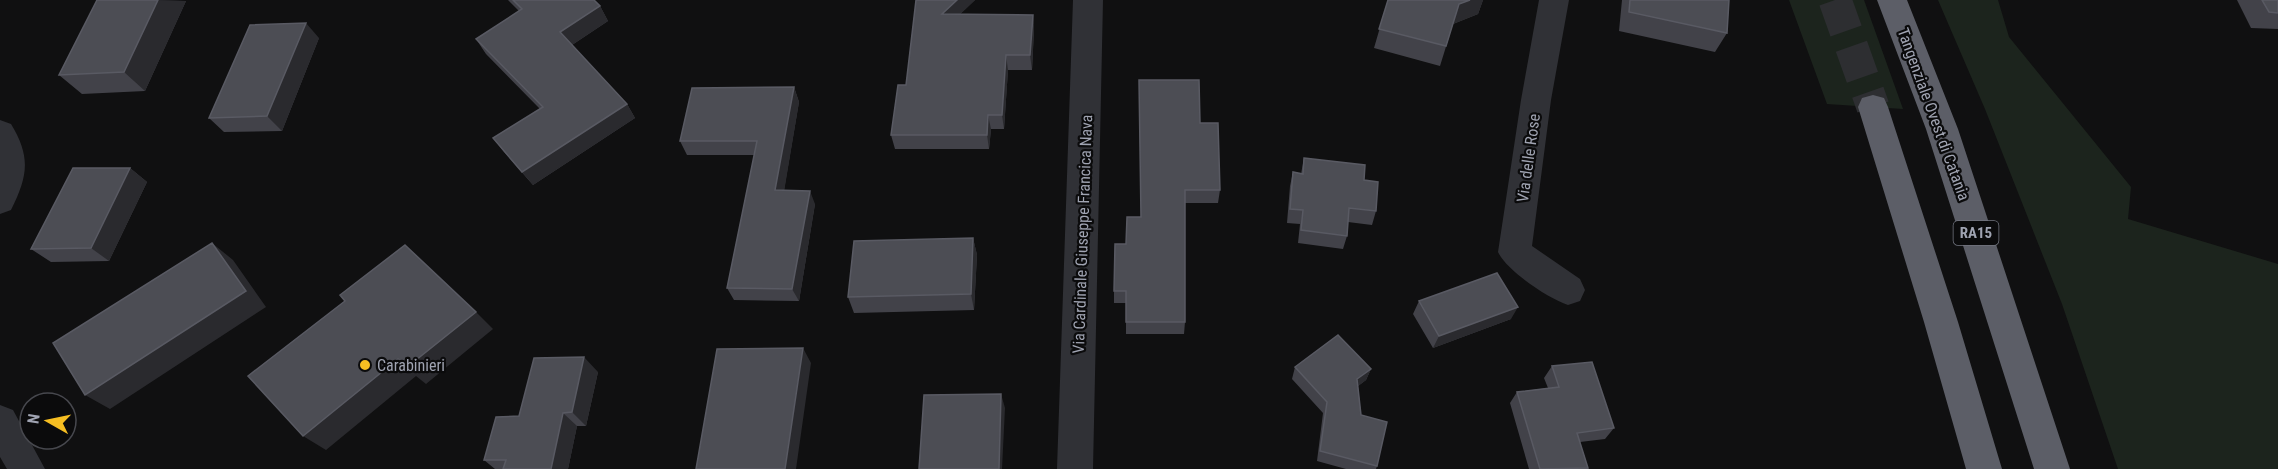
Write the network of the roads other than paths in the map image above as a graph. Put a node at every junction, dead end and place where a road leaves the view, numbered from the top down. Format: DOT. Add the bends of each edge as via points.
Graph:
graph roads {
  1 [pos="1088,0"];
  2 [pos="1554,0"];
  3 [pos="1892,0"];
  4 [pos="1873,107"];
  5 [pos="0,133"];
  6 [pos="0,200"];
  7 [pos="1568,290"];
  8 [pos="0,422"];
  9 [pos="27,469"];
  10 [pos="1075,469"];
  11 [pos="1984,469"];
  12 [pos="2052,469"];
  1 -- 10 [label="street, Via Cardinale Giuseppe Francica Nava"];
  2 -- 7 [label="street, Via delle Rose" via="1515,252"];
  3 -- 12 [label="highway, Tangenziale Ovest di Catania / RA15" via="1942,129"];
  4 -- 11 [label="highway"];
  5 -- 6 [label="street" via="11,162"];
  8 -- 9 [label="street"];
}
